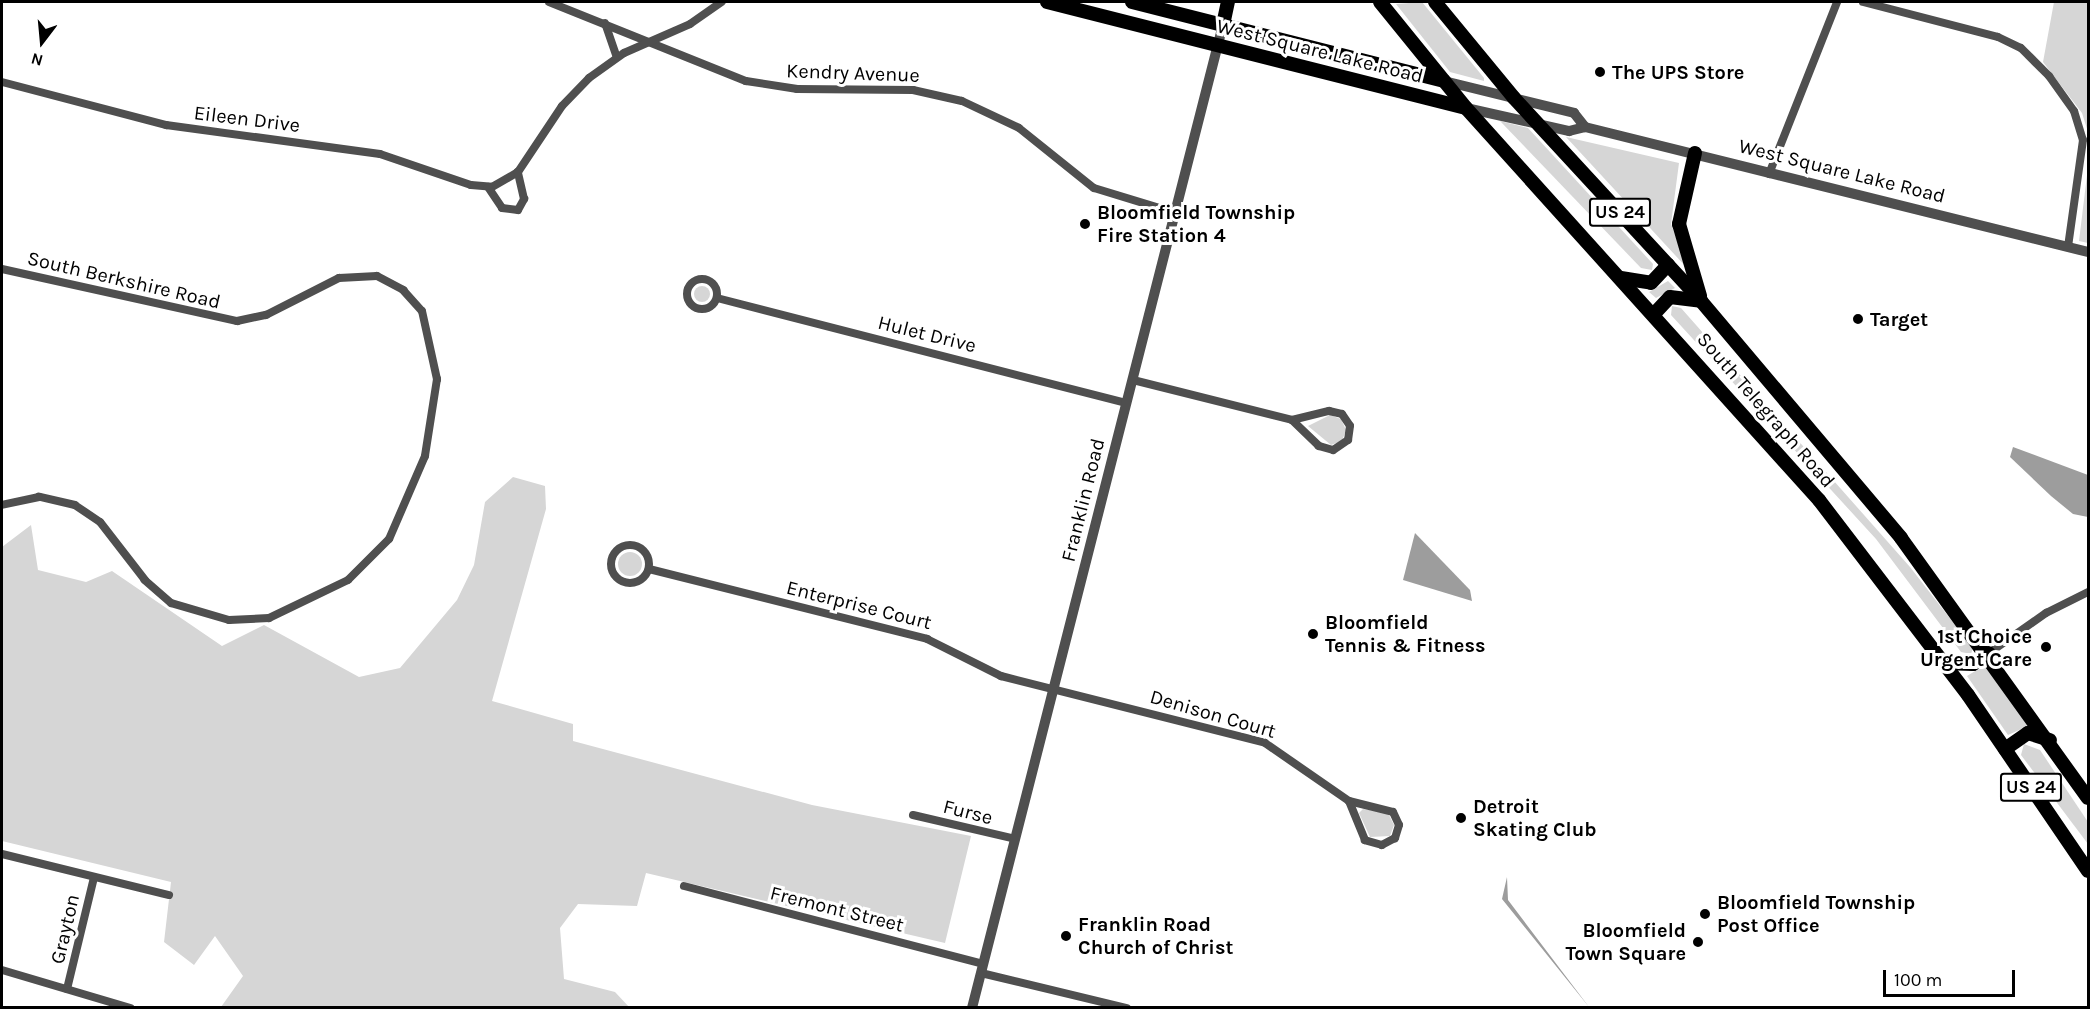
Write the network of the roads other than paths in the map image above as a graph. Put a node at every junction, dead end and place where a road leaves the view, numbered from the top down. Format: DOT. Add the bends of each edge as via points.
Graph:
graph roads {
  1 [pos="549,2"];
  2 [pos="722,2"];
  3 [pos="1047,2"];
  4 [pos="1132,2"];
  5 [pos="1228,2"];
  6 [pos="1380,2"];
  7 [pos="1435,2"];
  8 [pos="1837,2"];
  9 [pos="1863,2"];
  10 [pos="606,23"];
  11 [pos="1223,25"];
  12 [pos="648,43"];
  13 [pos="1218,45"];
  14 [pos="617,57"];
  15 [pos="1444,81"];
  16 [pos="2,82"];
  17 [pos="1514,98"];
  18 [pos="1466,108"];
  19 [pos="1538,124"];
  20 [pos="1585,127"];
  21 [pos="1695,153"];
  22 [pos="518,172"];
  23 [pos="1769,174"];
  24 [pos="488,187"];
  25 [pos="1176,213"];
  26 [pos="2068,247"];
  27 [pos="2088,252"];
  28 [pos="1668,265"];
  29 [pos="2,269"];
  30 [pos="1621,278"];
  31 [pos="717,298"];
  32 [pos="1701,301"];
  33 [pos="1654,314"];
  34 [pos="1133,380"];
  35 [pos="1127,403"];
  36 [pos="1292,420"];
  37 [pos="2,505"];
  38 [pos="649,569"];
  39 [pos="2088,592"];
  40 [pos="1989,653"];
  41 [pos="1943,663"];
  42 [pos="1054,690"];
  43 [pos="2050,740"];
  44 [pos="2005,749"];
  45 [pos="2088,798"];
  46 [pos="1349,801"];
  47 [pos="913,815"];
  48 [pos="1016,839"];
  49 [pos="2,854"];
  50 [pos="2088,871"];
  51 [pos="94,877"];
  52 [pos="684,886"];
  53 [pos="169,895"];
  54 [pos="982,968"];
  55 [pos="2,970"];
  56 [pos="67,989"];
  57 [pos="130,1008"];
  58 [pos="972,1008"];
  59 [pos="1127,1008"];
  1 -- 10 [label="street, Kendry Avenue"];
  2 -- 12 [label="street"];
  3 -- 13 [label="highway, West Square Lake Road"];
  4 -- 11 [label="highway, West Square Lake Road"];
  5 -- 11 [label="highway, Franklin Road"];
  6 -- 15 [label="highway, South Telegraph Road / US 24"];
  7 -- 17 [label="highway, South Telegraph Road / US 24"];
  8 -- 23 [label="street"];
  9 -- 26 [label="street" via="2004,39 2049,76 2074,111 2083,140"];
  10 -- 12 [label="street, Kendry Avenue"];
  10 -- 14 [label="street"];
  11 -- 13 [label="street, Franklin Road"];
  11 -- 15 [label="highway, West Square Lake Road"];
  12 -- 14 [label="street"];
  12 -- 25 [label="street, Kendry Avenue" via="714,72 769,87 913,90 962,100 1013,124 1094,188"];
  13 -- 18 [label="highway, West Square Lake Road"];
  13 -- 25 [label="street, Franklin Road"];
  14 -- 22 [label="street" via="568,98"];
  15 -- 17 [label="street, West Square Lake Road"];
  15 -- 18 [label="highway, South Telegraph Road / US 24"];
  16 -- 24 [label="street, Eileen Drive" via="165,125 380,154"];
  17 -- 19 [label="highway, South Telegraph Road / US 24"];
  17 -- 20 [label="street, West Square Lake Road" via="1574,113"];
  18 -- 19 [label="street, West Square Lake Road"];
  18 -- 30 [label="highway, South Telegraph Road / US 24"];
  19 -- 20 [label="street, West Square Lake Road" via="1569,131"];
  19 -- 28 [label="highway, South Telegraph Road / US 24"];
  20 -- 21 [label="street, West Square Lake Road"];
  21 -- 23 [label="street, West Square Lake Road"];
  21 -- 32 [label="highway" via="1679,224"];
  22 -- 24 [label="street"];
  22 -- 24 [label="street" via="524,199 518,210 502,208"];
  23 -- 26 [label="street, West Square Lake Road"];
  25 -- 34 [label="street, Franklin Road"];
  26 -- 27 [label="street, West Square Lake Road"];
  28 -- 30 [label="highway" via="1651,283"];
  28 -- 32 [label="highway, South Telegraph Road / US 24"];
  29 -- 37 [label="street, South Berkshire Road" via="227,321 261,317 352,275 377,276 403,290 418,305 429,330 436,403 414,489 374,557 348,580 296,608 261,619 229,620 193,613 165,598 110,532 82,508 45,497"];
  30 -- 33 [label="highway, South Telegraph Road / US 24"];
  31 -- 35 [label="street, Hulet Drive"];
  32 -- 33 [label="highway" via="1670,297"];
  32 -- 40 [label="highway, South Telegraph Road / US 24" via="1901,537"];
  33 -- 41 [label="highway, South Telegraph Road / US 24" via="1798,475"];
  34 -- 35 [label="street, Franklin Road"];
  34 -- 36 [label="street"];
  35 -- 42 [label="street, Franklin Road"];
  36 -- 36 [label="street" via="1323,449 1338,449 1350,435 1348,421 1338,412"];
  38 -- 38 [label="street" via="648,557 637,546 622,547 612,558 613,571 625,582 638,581"];
  38 -- 42 [label="street, Enterprise Court" via="937,642 994,674"];
  39 -- 40 [label="street" via="2046,613"];
  40 -- 41 [label="highway" via="1973,664"];
  40 -- 43 [label="highway, South Telegraph Road / US 24"];
  41 -- 44 [label="highway, South Telegraph Road / US 24"];
  42 -- 46 [label="street, Denison Court" via="1273,746"];
  42 -- 48 [label="street, Franklin Road"];
  43 -- 44 [label="highway" via="2028,733"];
  43 -- 45 [label="highway, South Telegraph Road / US 24"];
  44 -- 50 [label="highway, South Telegraph Road / US 24"];
  46 -- 46 [label="street, Denison Court" via="1365,840 1383,845 1395,838 1399,825 1393,812"];
  47 -- 48 [label="street, Furse"];
  48 -- 54 [label="street, Franklin Road"];
  49 -- 51 [label="street"];
  51 -- 53 [label="street"];
  51 -- 56 [label="street, Grayton"];
  52 -- 54 [label="street, Fremont Street"];
  54 -- 58 [label="street, Franklin Road"];
  54 -- 59 [label="street, Fremont Street"];
  55 -- 56 [label="street"];
  56 -- 57 [label="street"];
}
